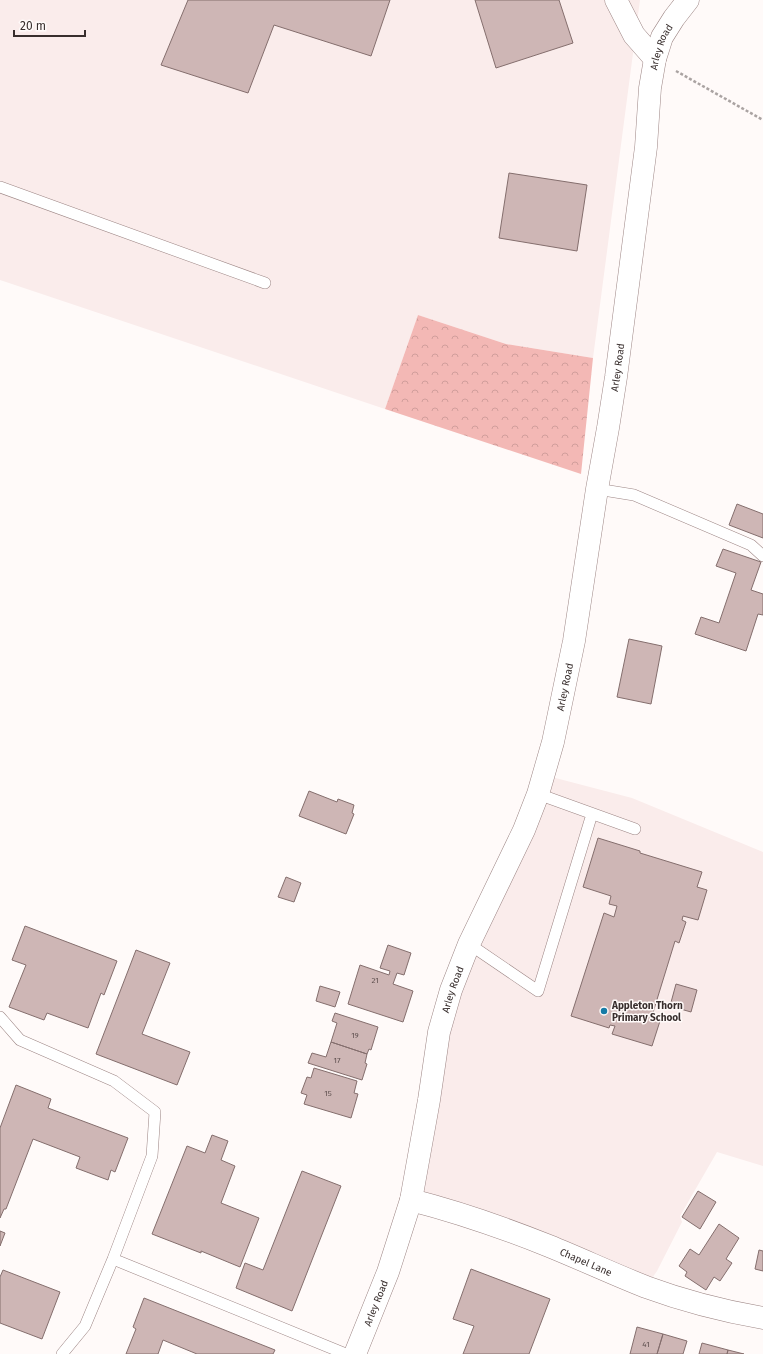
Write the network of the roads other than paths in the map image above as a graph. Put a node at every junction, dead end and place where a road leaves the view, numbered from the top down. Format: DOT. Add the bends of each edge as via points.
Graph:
graph roads {
  1 [pos="616,0"];
  2 [pos="688,0"];
  3 [pos="655,59"];
  4 [pos="0,186"];
  5 [pos="265,283"];
  6 [pos="597,489"];
  7 [pos="763,556"];
  8 [pos="538,794"];
  9 [pos="592,814"];
  10 [pos="635,829"];
  11 [pos="469,944"];
  12 [pos="0,1017"];
  13 [pos="411,1200"];
  14 [pos="113,1259"];
  15 [pos="763,1318"];
  16 [pos="62,1354"];
  17 [pos="346,1354"];
  18 [pos="355,1354"];
  1 -- 3 [label="street" via="634,35"];
  2 -- 3 [label="street, Arley Road" via="662,37"];
  3 -- 6 [label="street, Arley Road" via="619,354"];
  4 -- 5 [label="lane"];
  6 -- 7 [label="lane" via="634,495 751,545"];
  6 -- 8 [label="street, Arley Road" via="574,641 553,742"];
  8 -- 9 [label="lane"];
  8 -- 11 [label="street, Arley Road" via="524,830"];
  9 -- 10 [label="lane"];
  9 -- 11 [label="lane" via="538,991"];
  11 -- 13 [label="street, Arley Road" via="451,990 439,1032"];
  12 -- 14 [label="lane" via="20,1040 114,1081 155,1112 152,1156"];
  13 -- 15 [label="street, Chapel Lane" via="458,1213 548,1246 653,1289 730,1312"];
  13 -- 18 [label="street, Arley Road" via="388,1272"];
  14 -- 16 [label="lane" via="84,1326"];
  14 -- 17 [label="lane"];
}
